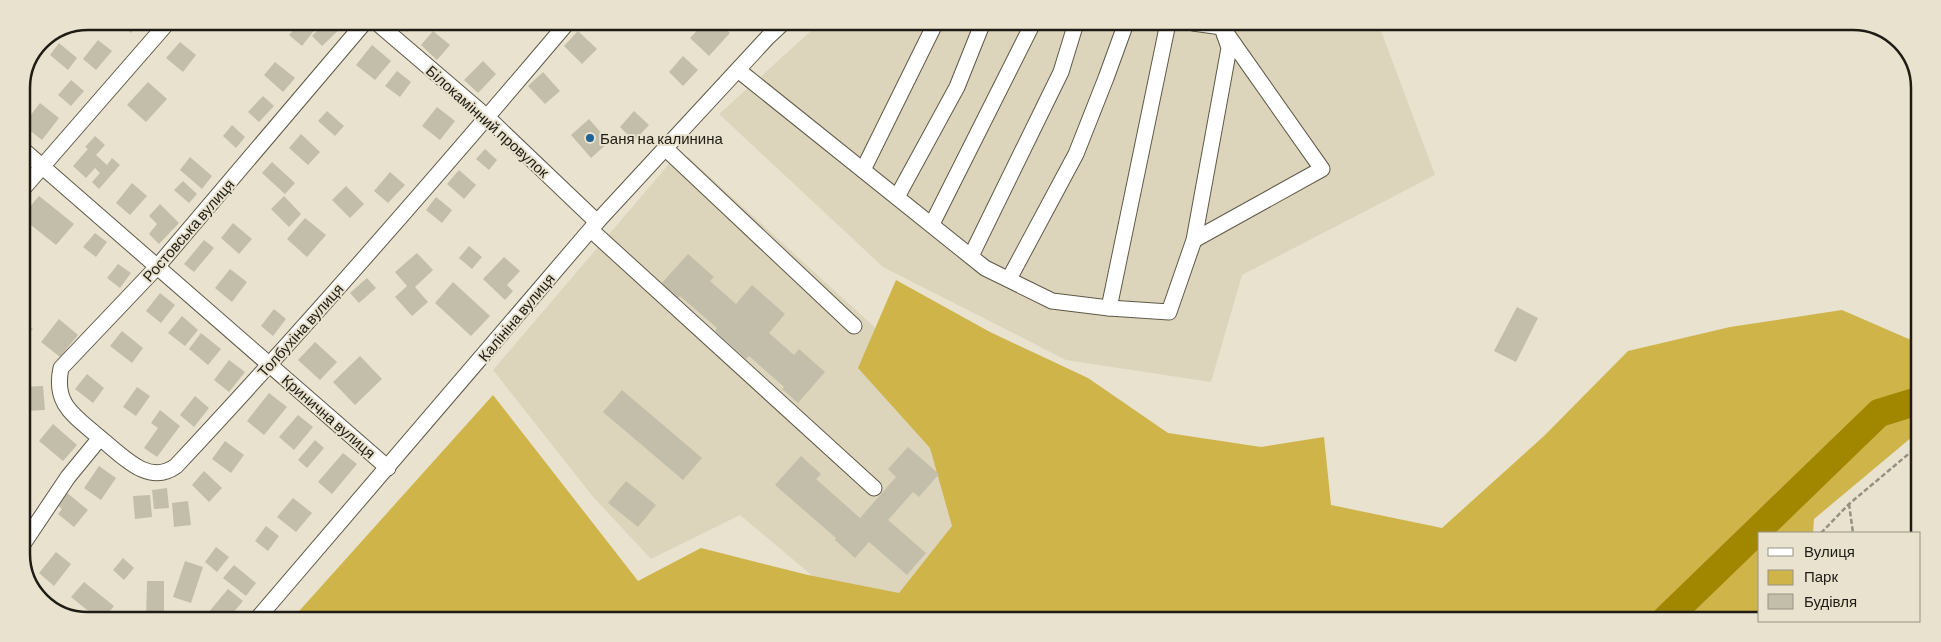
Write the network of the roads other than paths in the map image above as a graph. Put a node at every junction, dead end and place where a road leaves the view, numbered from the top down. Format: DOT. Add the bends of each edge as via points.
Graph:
graph roads {
  1 [pos="161,30"];
  2 [pos="358,30"];
  3 [pos="385,30"];
  4 [pos="561,30"];
  5 [pos="776,30"];
  6 [pos="932,30"];
  7 [pos="979,30"];
  8 [pos="1029,30"];
  9 [pos="1074,30"];
  10 [pos="1123,30"];
  11 [pos="1167,30"];
  12 [pos="1223,30"];
  13 [pos="1224,30"];
  14 [pos="738,70"];
  15 [pos="487,117"];
  16 [pos="666,148"];
  17 [pos="30,156"];
  18 [pos="42,166"];
  19 [pos="864,170"];
  20 [pos="30,180"];
  21 [pos="897,197"];
  22 [pos="932,224"];
  23 [pos="594,226"];
  24 [pos="1194,240"];
  25 [pos="971,256"];
  26 [pos="158,267"];
  27 [pos="1009,279"];
  28 [pos="1109,308"];
  29 [pos="854,326"];
  30 [pos="270,365"];
  31 [pos="100,438"];
  32 [pos="388,468"];
  33 [pos="874,488"];
  34 [pos="30,534"];
  35 [pos="263,612"];
  1 -- 18 [label="street"];
  2 -- 26 [label="street, Ростовська вулиця"];
  3 -- 15 [label="street, Білокамінний провулок"];
  4 -- 15 [label="street, Толбухіна вулиця"];
  5 -- 14 [label="street, Калініна вулиця"];
  6 -- 19 [label="street"];
  7 -- 21 [label="street" via="957,87"];
  8 -- 22 [label="street"];
  9 -- 25 [label="street" via="1061,72"];
  10 -- 27 [label="street" via="1076,154"];
  11 -- 28 [label="street"];
  12 -- 24 [label="street" via="1229,48"];
  13 -- 24 [label="street" via="1322,169"];
  14 -- 16 [label="street, Калініна вулиця"];
  14 -- 19 [label="street"];
  15 -- 23 [label="street, Білокамінний провулок"];
  15 -- 30 [label="street, Толбухіна вулиця"];
  16 -- 23 [label="street, Калініна вулиця"];
  16 -- 29 [label="street"];
  17 -- 18 [label="street, Кринична вулиця"];
  18 -- 20 [label="street"];
  18 -- 26 [label="street, Кринична вулиця"];
  19 -- 21 [label="street"];
  21 -- 22 [label="street"];
  22 -- 25 [label="street"];
  23 -- 32 [label="street, Калініна вулиця"];
  23 -- 33 [label="street, Білокамінний провулок"];
  24 -- 28 [label="street" via="1169,312"];
  25 -- 27 [label="street"];
  26 -- 30 [label="street, Кринична вулиця"];
  26 -- 31 [label="street, Ростовська вулиця" via="61,368 59,390 62,400 68,410"];
  27 -- 28 [label="street" via="1052,301"];
  30 -- 31 [label="street, Толбухіна вулиця" via="169,471 159,474 143,471"];
  30 -- 32 [label="street, Кринична вулиця"];
  31 -- 34 [label="street" via="68,477"];
  32 -- 35 [label="street, Калініна вулиця"];
}
